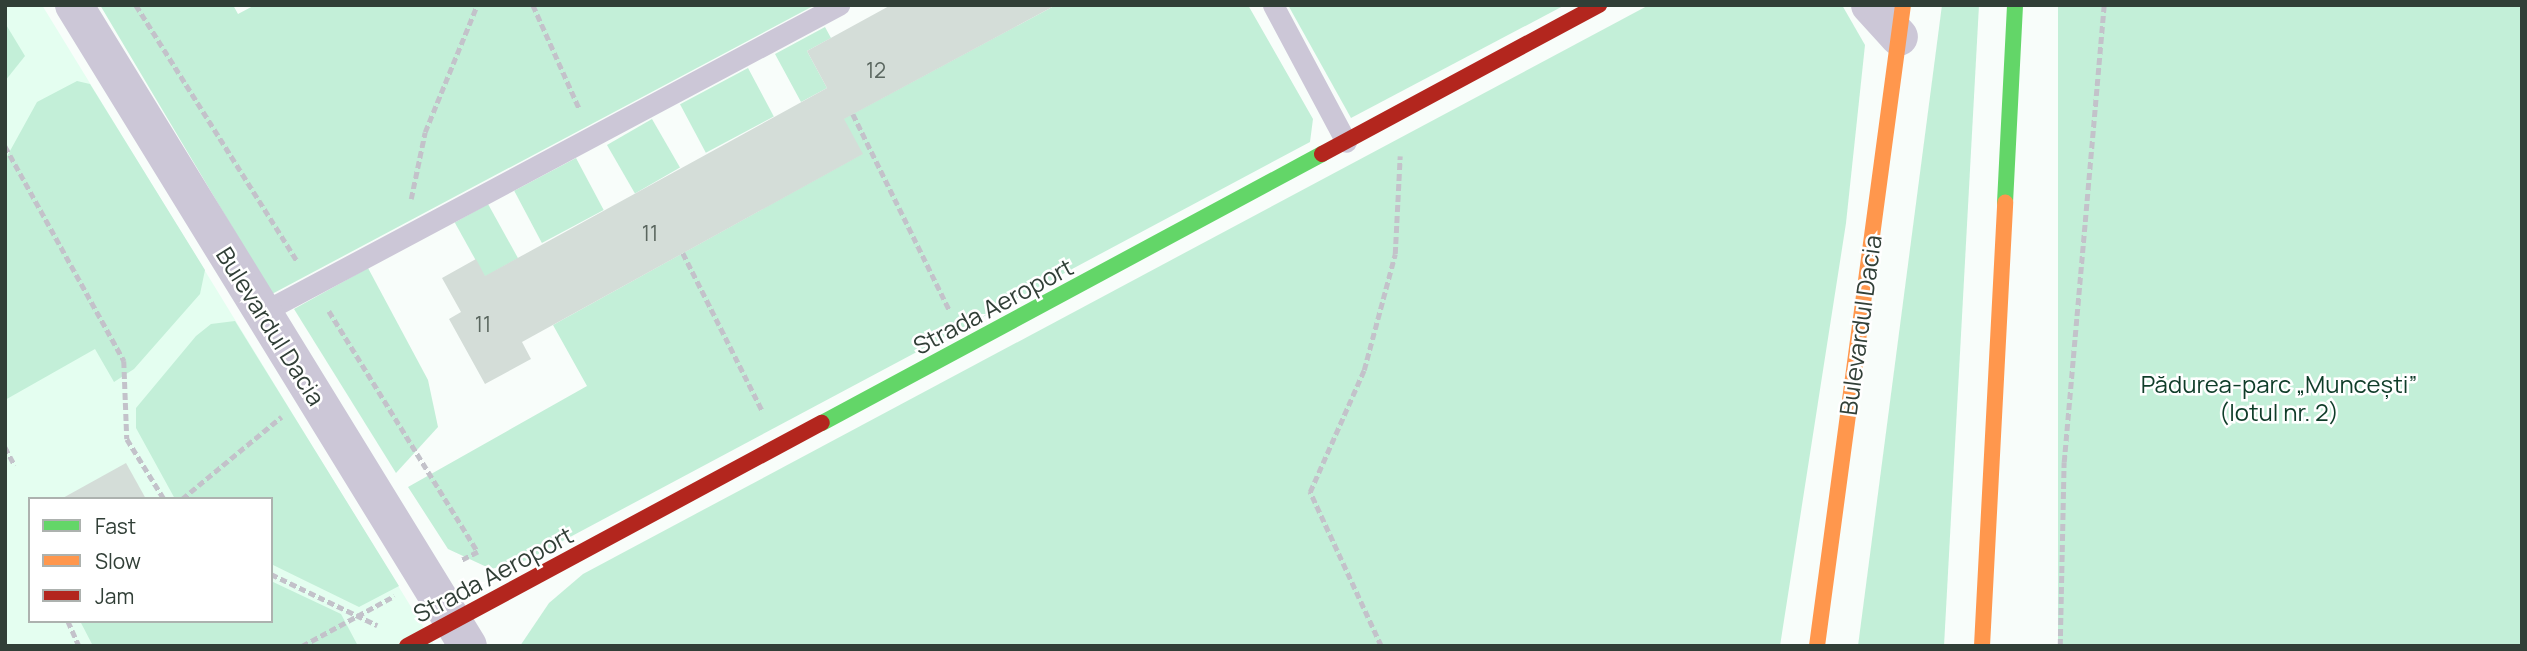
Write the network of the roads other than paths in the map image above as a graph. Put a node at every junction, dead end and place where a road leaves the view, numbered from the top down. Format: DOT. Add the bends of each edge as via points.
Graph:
graph roads {
  1 [pos="75,5"];
  2 [pos="839,5"];
  3 [pos="1273,5"];
  4 [pos="1600,5"];
  5 [pos="1870,5"];
  6 [pos="2015,5"];
  7 [pos="1901,21"];
  8 [pos="1346,142"];
  9 [pos="263,312"];
  10 [pos="461,633"];
  11 [pos="409,644"];
  12 [pos="1817,646"];
  13 [pos="1982,646"];
  1 -- 9 [label="street, Bulevardul Dacia"];
  2 -- 9 [label="lane"];
  3 -- 8 [label="lane"];
  4 -- 8 [label="street, Strada Aeroport"];
  5 -- 7 [label="street"];
  6 -- 13 [label="street"];
  7 -- 12 [label="street, Bulevardul Dacia"];
  8 -- 10 [label="street, Strada Aeroport" via="780,446"];
  9 -- 10 [label="street, Bulevardul Dacia"];
  10 -- 11 [label="street, Strada Aeroport"];
}
